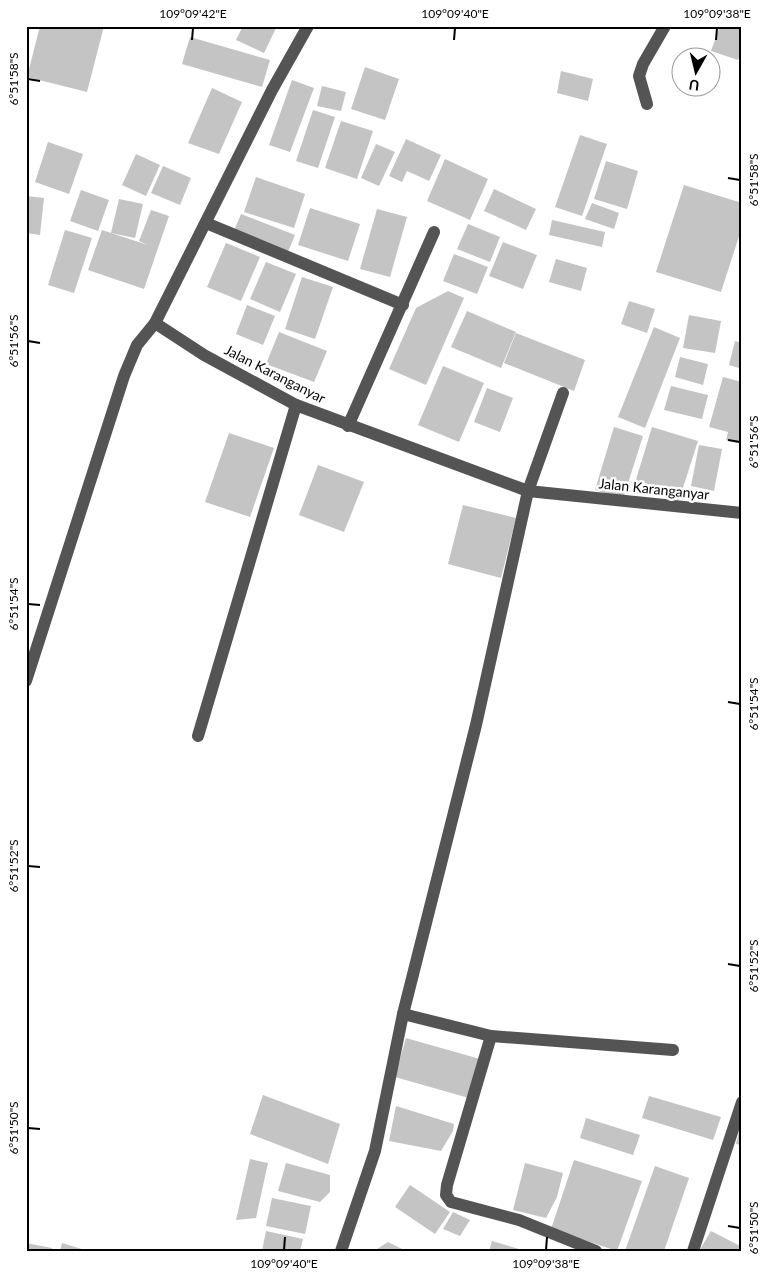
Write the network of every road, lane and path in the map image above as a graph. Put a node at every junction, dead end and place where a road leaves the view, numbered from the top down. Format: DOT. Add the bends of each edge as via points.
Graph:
graph roads {
  1 [pos="308,26"];
  2 [pos="665,26"];
  3 [pos="647,104"];
  4 [pos="206,223"];
  5 [pos="434,232"];
  6 [pos="403,305"];
  7 [pos="155,323"];
  8 [pos="563,393"];
  9 [pos="296,405"];
  10 [pos="348,426"];
  11 [pos="528,491"];
  12 [pos="742,513"];
  13 [pos="26,681"];
  14 [pos="198,736"];
  15 [pos="402,1014"];
  16 [pos="492,1036"];
  17 [pos="673,1050"];
  18 [pos="742,1102"];
  19 [pos="341,1251"];
  20 [pos="596,1251"];
  21 [pos="693,1251"];
  1 -- 4 [label="street" via="272,90"];
  2 -- 3 [label="street" via="639,76"];
  4 -- 6 [label="street"];
  4 -- 7 [label="street"];
  5 -- 6 [label="street"];
  6 -- 10 [label="street"];
  7 -- 9 [label="street, Jalan Karanganyar" via="204,355"];
  7 -- 13 [label="street" via="137,345 124,376"];
  8 -- 11 [label="street"];
  9 -- 10 [label="street, Jalan Karanganyar"];
  9 -- 14 [label="street"];
  10 -- 11 [label="street, Jalan Karanganyar"];
  11 -- 12 [label="street, Jalan Karanganyar"];
  11 -- 15 [label="street" via="476,725"];
  15 -- 16 [label="street"];
  15 -- 19 [label="street" via="375,1151"];
  16 -- 17 [label="street"];
  16 -- 20 [label="street" via="446,1185 446,1194 451,1202 519,1220"];
  18 -- 21 [label="street"];
}
